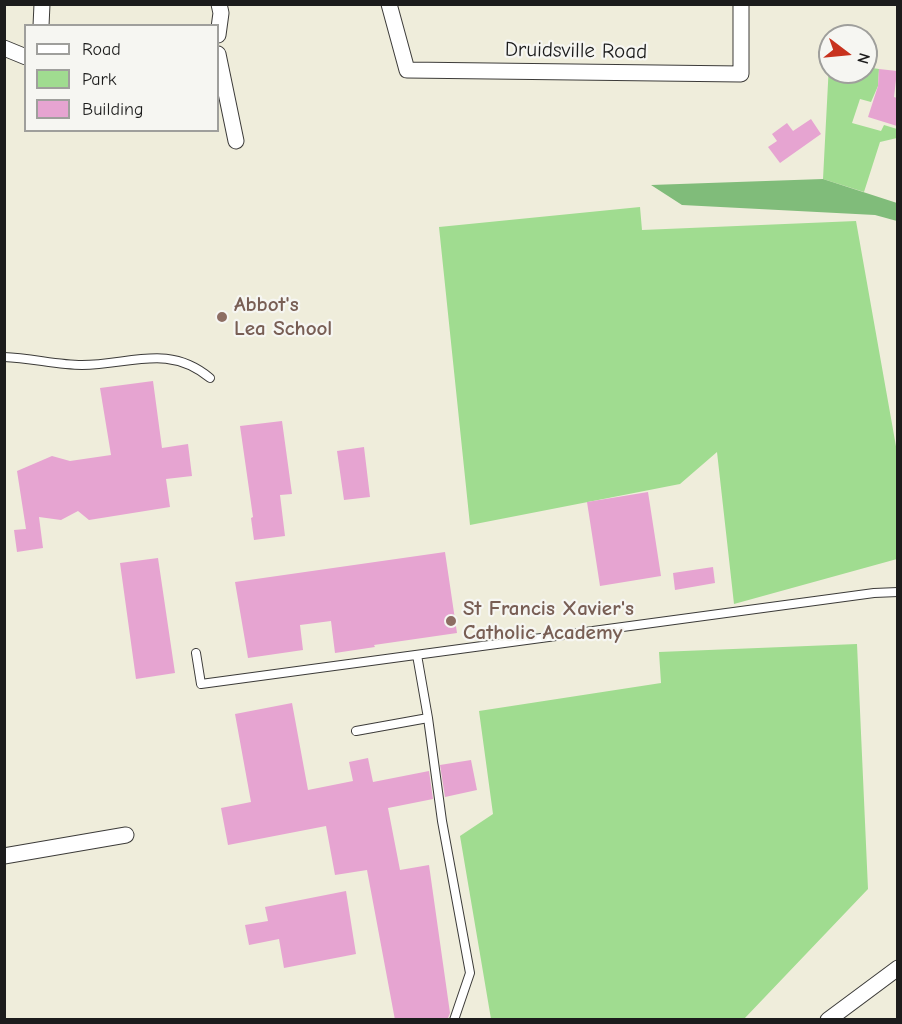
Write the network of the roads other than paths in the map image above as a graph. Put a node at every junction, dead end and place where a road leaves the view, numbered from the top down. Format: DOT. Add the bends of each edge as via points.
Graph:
graph roads {
  1 [pos="42,4"];
  2 [pos="219,4"];
  3 [pos="389,4"];
  4 [pos="741,4"];
  5 [pos="41,24"];
  6 [pos="219,28"];
  7 [pos="4,48"];
  8 [pos="24,56"];
  9 [pos="219,59"];
  10 [pos="236,141"];
  11 [pos="4,357"];
  12 [pos="210,378"];
  13 [pos="897,592"];
  14 [pos="196,653"];
  15 [pos="417,655"];
  16 [pos="428,718"];
  17 [pos="356,731"];
  18 [pos="126,835"];
  19 [pos="4,856"];
  20 [pos="897,968"];
  21 [pos="454,1020"];
  22 [pos="828,1020"];
  1 -- 5 [label="street"];
  2 -- 6 [label="street"];
  3 -- 4 [label="street, Druidsville Road" via="407,70 741,74"];
  7 -- 8 [label="street"];
  9 -- 10 [label="street"];
  11 -- 12 [label="lane" via="82,365 162,357 198,367"];
  13 -- 15 [label="lane"];
  14 -- 15 [label="lane" via="201,684"];
  15 -- 16 [label="lane"];
  16 -- 17 [label="lane"];
  16 -- 21 [label="lane" via="441,821 470,973"];
  18 -- 19 [label="street"];
  20 -- 22 [label="street"];
}
